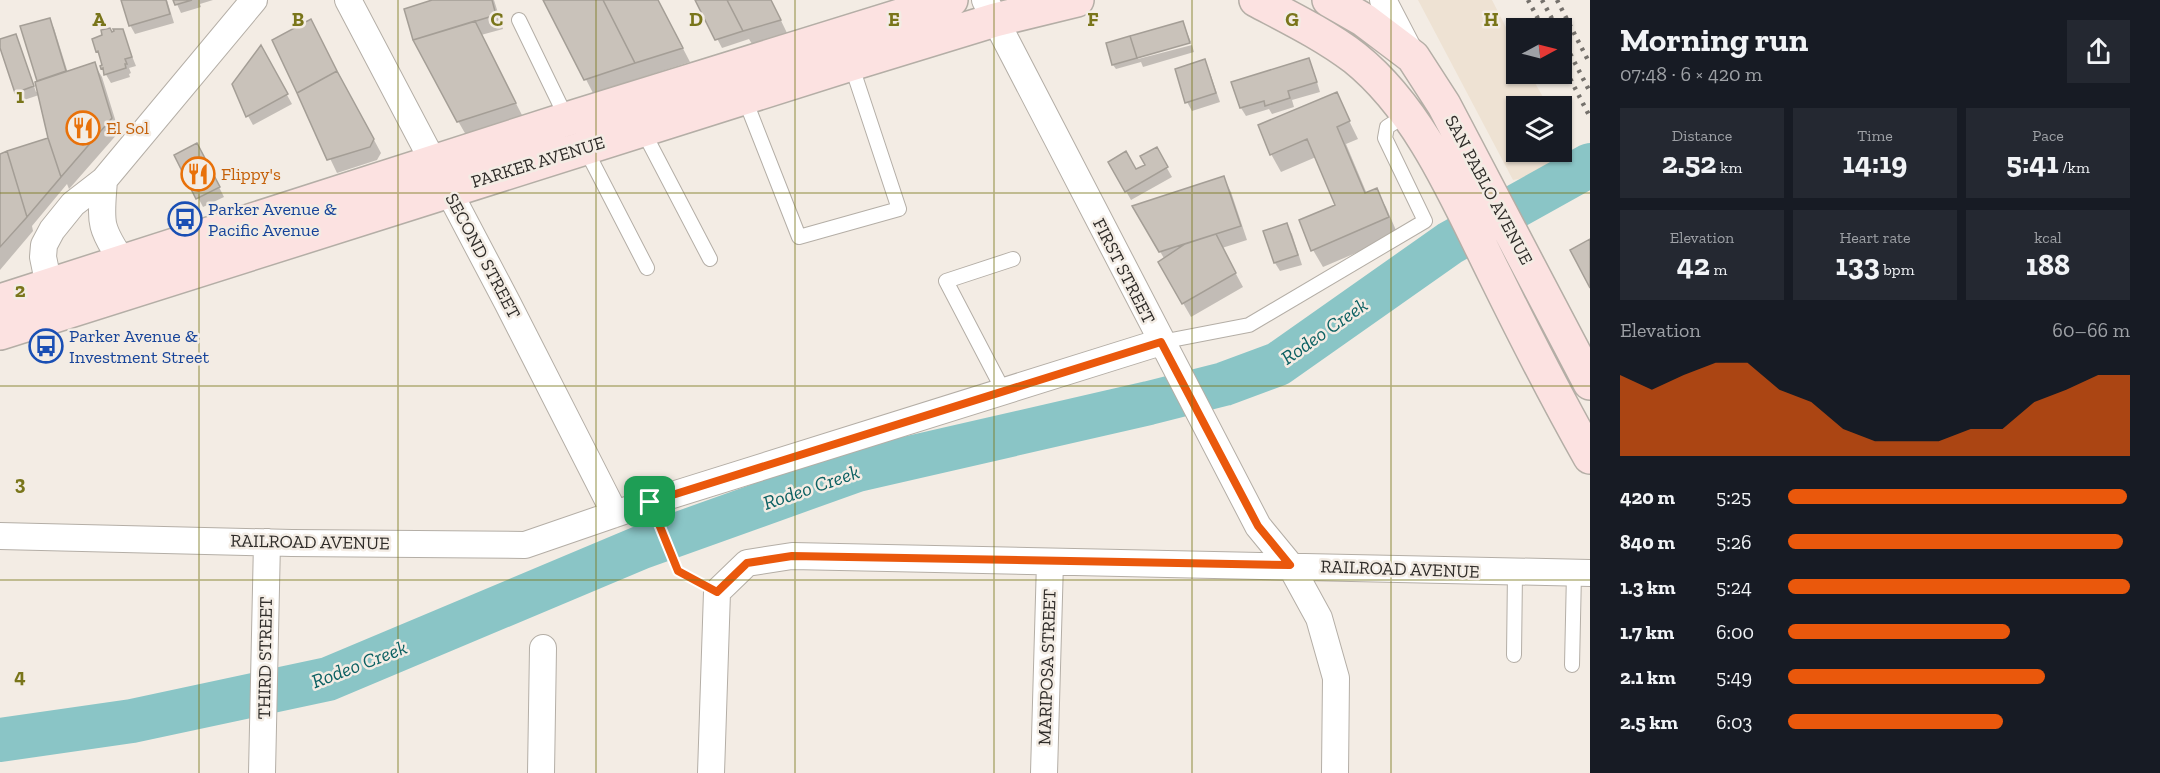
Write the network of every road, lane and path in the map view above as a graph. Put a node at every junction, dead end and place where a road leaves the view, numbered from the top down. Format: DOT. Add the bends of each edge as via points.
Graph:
graph roads {
  1 [pos="254,0"];
  2 [pos="348,0"];
  3 [pos="951,0"];
  4 [pos="1077,0"];
  5 [pos="1257,0"];
  6 [pos="1329,0"];
  7 [pos="1383,0"];
  8 [pos="990,10"];
  9 [pos="519,20"];
  10 [pos="1413,57"];
  11 [pos="851,64"];
  12 [pos="744,97"];
  13 [pos="1397,103"];
  14 [pos="567,119"];
  15 [pos="642,129"];
  16 [pos="585,148"];
  17 [pos="441,177"];
  18 [pos="104,180"];
  19 [pos="1470,186"];
  20 [pos="710,259"];
  21 [pos="1013,259"];
  22 [pos="122,261"];
  23 [pos="647,268"];
  24 [pos="49,286"];
  25 [pos="0,301"];
  26 [pos="0,333"];
  27 [pos="1161,342"];
  28 [pos="1590,383"];
  29 [pos="1003,390"];
  30 [pos="1590,457"];
  31 [pos="650,502"];
  32 [pos="615,514"];
  33 [pos="0,536"];
  34 [pos="267,542"];
  35 [pos="1050,562"];
  36 [pos="1290,565"];
  37 [pos="1515,572"];
  38 [pos="1582,573"];
  39 [pos="717,592"];
  40 [pos="543,648"];
  41 [pos="1514,655"];
  42 [pos="1572,665"];
  43 [pos="262,773"];
  44 [pos="541,773"];
  45 [pos="711,773"];
  46 [pos="1044,773"];
  47 [pos="1335,773"];
  1 -- 18 [label="street"];
  2 -- 17 [label="street, SECOND STREET"];
  3 -- 14 [label="main road, PARKER AVENUE"];
  4 -- 8 [label="main road, PARKER AVENUE"];
  5 -- 13 [label="main road" via="1355,58"];
  6 -- 10 [label="main road"];
  7 -- 10 [label="street, SAN PABLO AVENUE"];
  8 -- 11 [label="main road, PARKER AVENUE"];
  8 -- 27 [label="street, FIRST STREET"];
  9 -- 14 [label="lane"];
  10 -- 19 [label="main road, SAN PABLO AVENUE" via="1444,105"];
  11 -- 12 [label="main road, PARKER AVENUE"];
  11 -- 12 [label="lane" via="900,209 799,237"];
  12 -- 15 [label="main road, PARKER AVENUE"];
  13 -- 19 [label="main road, SAN PABLO AVENUE"];
  13 -- 27 [label="lane" via="1385,138 1425,221 1249,325"];
  14 -- 17 [label="main road, PARKER AVENUE"];
  15 -- 16 [label="main road, PARKER AVENUE"];
  15 -- 20 [label="lane"];
  16 -- 17 [label="main road, PARKER AVENUE"];
  16 -- 23 [label="lane"];
  17 -- 22 [label="main road, PARKER AVENUE"];
  17 -- 26 [label="main road, PARKER AVENUE"];
  17 -- 32 [label="street, SECOND STREET"];
  18 -- 22 [label="street" via="101,220 106,237"];
  18 -- 24 [label="street" via="73,204 44,245"];
  19 -- 28 [label="main road, SAN PABLO AVENUE" via="1525,260"];
  19 -- 30 [label="main road, SAN PABLO AVENUE" via="1495,275"];
  21 -- 29 [label="lane" via="946,281"];
  22 -- 24 [label="main road, PARKER AVENUE"];
  24 -- 25 [label="main road, PARKER AVENUE"];
  27 -- 29 [label="street, RAILROAD AVENUE"];
  27 -- 36 [label="street, FIRST STREET" via="1258,526"];
  29 -- 31 [label="street, RAILROAD AVENUE"];
  31 -- 32 [label="street, RAILROAD AVENUE"];
  31 -- 39 [label="path" via="678,571"];
  32 -- 34 [label="street, RAILROAD AVENUE" via="525,545"];
  33 -- 34 [label="street, RAILROAD AVENUE"];
  34 -- 43 [label="street, THIRD STREET"];
  35 -- 36 [label="street, RAILROAD AVENUE"];
  35 -- 39 [label="street, RAILROAD AVENUE" via="792,556 747,563"];
  35 -- 46 [label="street, MARIPOSA STREET"];
  36 -- 37 [label="street, RAILROAD AVENUE"];
  36 -- 47 [label="street, FIRST STREET" via="1319,618 1336,678"];
  37 -- 38 [label="street, RAILROAD AVENUE"];
  37 -- 41 [label="lane"];
  38 -- 42 [label="lane"];
  39 -- 45 [label="street"];
  40 -- 44 [label="street"];
}
